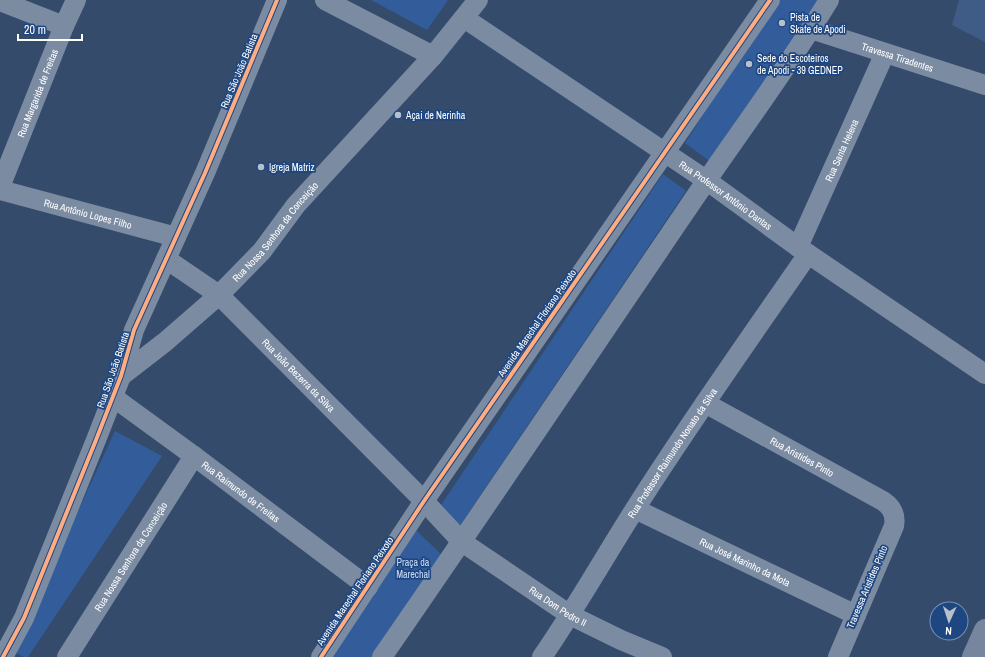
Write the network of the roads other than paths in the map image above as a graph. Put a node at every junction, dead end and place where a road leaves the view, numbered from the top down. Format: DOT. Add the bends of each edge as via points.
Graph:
graph roads {
  1 [pos="76,0"];
  2 [pos="277,0"];
  3 [pos="325,0"];
  4 [pos="478,0"];
  5 [pos="770,0"];
  6 [pos="829,0"];
  7 [pos="0,1"];
  8 [pos="464,18"];
  9 [pos="64,26"];
  10 [pos="811,29"];
  11 [pos="885,53"];
  12 [pos="433,56"];
  13 [pos="985,85"];
  14 [pos="664,153"];
  15 [pos="706,180"];
  16 [pos="0,189"];
  17 [pos="176,237"];
  18 [pos="803,250"];
  19 [pos="166,259"];
  20 [pos="219,294"];
  21 [pos="985,374"];
  22 [pos="121,376"];
  23 [pos="113,397"];
  24 [pos="705,403"];
  25 [pos="194,456"];
  26 [pos="424,501"];
  27 [pos="635,509"];
  28 [pos="895,516"];
  29 [pos="462,542"];
  30 [pos="368,587"];
  31 [pos="856,614"];
  32 [pos="570,615"];
  33 [pos="984,633"];
  34 [pos="4,657"];
  35 [pos="67,657"];
  36 [pos="320,657"];
  37 [pos="382,657"];
  38 [pos="542,657"];
  39 [pos="662,657"];
  40 [pos="838,657"];
  41 [pos="973,657"];
  1 -- 9 [label="street, Rua Margarida de Freitas"];
  2 -- 17 [label="street, Rua São João Batista"];
  3 -- 12 [label="street"];
  4 -- 8 [label="street, Rua Nossa Senhora da Conceição"];
  5 -- 14 [label="street, Avenida Marechal Floriano Peixoto"];
  6 -- 10 [label="street"];
  7 -- 9 [label="street"];
  8 -- 12 [label="street, Rua Nossa Senhora da Conceição"];
  8 -- 14 [label="street, Rua Professor Antônio Dantas"];
  9 -- 16 [label="street, Rua Margarida de Freitas"];
  10 -- 11 [label="street, Travessa Tiradentes"];
  10 -- 15 [label="street"];
  11 -- 13 [label="street, Travessa Tiradentes"];
  11 -- 18 [label="street, Rua Santa Helena"];
  12 -- 20 [label="street, Rua Nossa Senhora da Conceição" via="296,205 262,251"];
  14 -- 15 [label="street, Rua Professor Antônio Dantas"];
  14 -- 26 [label="street, Avenida Marechal Floriano Peixoto"];
  15 -- 18 [label="street, Rua Professor Antônio Dantas"];
  15 -- 29 [label="street"];
  16 -- 17 [label="street, Rua Antônio Lopes Filho"];
  17 -- 19 [label="street, Rua São João Batista"];
  18 -- 21 [label="street, Rua Professor Antônio Dantas"];
  18 -- 24 [label="street, Rua Professor Raimundo Nonato da Silva"];
  19 -- 20 [label="street, Rua João Bezerra da Silva"];
  19 -- 22 [label="street, Rua São João Batista" via="134,330"];
  20 -- 22 [label="street, Rua Nossa Senhora da Conceição" via="165,342"];
  20 -- 26 [label="street, Rua João Bezerra da Silva"];
  22 -- 23 [label="street, Rua São João Batista"];
  23 -- 25 [label="street, Rua Raimundo de Freitas"];
  23 -- 34 [label="street, Rua São João Batista" via="24,618"];
  24 -- 27 [label="street, Rua Professor Raimundo Nonato da Silva"];
  24 -- 28 [label="street, Rua Aristides Pinto" via="883,501 890,506"];
  25 -- 30 [label="street, Rua Raimundo de Freitas"];
  25 -- 35 [label="street, Rua Nossa Senhora da Conceição"];
  26 -- 29 [label="street, Rua João Bezerra da Silva"];
  26 -- 30 [label="street, Avenida Marechal Floriano Peixoto"];
  27 -- 31 [label="street, Rua José Marinho da Mota"];
  27 -- 32 [label="street, Rua Professor Raimundo Nonato da Silva"];
  28 -- 31 [label="street, Travessa Aristides Pinto" via="894,526"];
  29 -- 32 [label="street, Rua Dom Pedro II"];
  29 -- 37 [label="street"];
  30 -- 36 [label="street, Avenida Marechal Floriano Peixoto"];
  31 -- 40 [label="street, Travessa Aristides Pinto"];
  32 -- 38 [label="street, Rua Professor Raimundo Nonato da Silva"];
  32 -- 39 [label="street, Rua Dom Pedro II"];
  33 -- 41 [label="street"];
}
